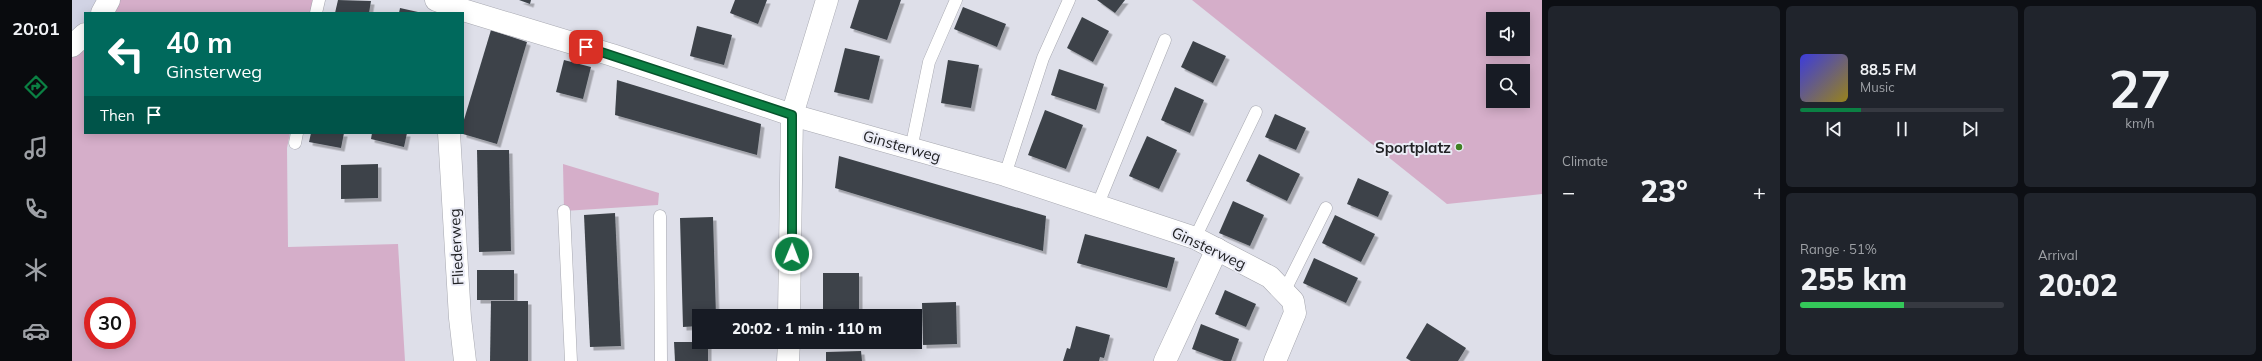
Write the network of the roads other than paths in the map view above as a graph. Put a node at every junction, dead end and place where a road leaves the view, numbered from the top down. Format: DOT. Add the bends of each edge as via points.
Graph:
graph roads {
  1 [pos="109,0"];
  2 [pos="318,0"];
  3 [pos="436,0"];
  4 [pos="827,0"];
  5 [pos="956,0"];
  6 [pos="1069,0"];
  7 [pos="464,8"];
  8 [pos="103,12"];
  9 [pos="316,12"];
  10 [pos="84,35"];
  11 [pos="1165,40"];
  12 [pos="72,46"];
  13 [pos="1256,112"];
  14 [pos="792,115"];
  15 [pos="449,134"];
  16 [pos="911,149"];
  17 [pos="1005,175"];
  18 [pos="1098,204"];
  19 [pos="1326,208"];
  20 [pos="564,211"];
  21 [pos="660,216"];
  22 [pos="1195,238"];
  23 [pos="1217,249"];
  24 [pos="1284,292"];
  25 [pos="790,309"];
  26 [pos="789,349"];
  27 [pos="465,361"];
  28 [pos="571,361"];
  29 [pos="661,361"];
  30 [pos="788,361"];
  31 [pos="1165,361"];
  32 [pos="1275,361"];
  1 -- 8 [label="street"];
  2 -- 9 [label="lane"];
  3 -- 7 [label="street, Ginsterweg"];
  4 -- 14 [label="street"];
  5 -- 16 [label="lane" via="928,62"];
  6 -- 17 [label="lane" via="1043,58"];
  7 -- 14 [label="street, Ginsterweg"];
  10 -- 12 [label="street"];
  11 -- 18 [label="lane"];
  13 -- 22 [label="lane"];
  14 -- 16 [label="street, Ginsterweg"];
  14 -- 25 [label="street"];
  15 -- 27 [label="street, Fliederweg"];
  16 -- 17 [label="street, Ginsterweg"];
  17 -- 18 [label="street, Ginsterweg"];
  18 -- 22 [label="street, Ginsterweg"];
  19 -- 24 [label="lane"];
  20 -- 28 [label="lane"];
  21 -- 29 [label="lane"];
  22 -- 23 [label="street, Ginsterweg"];
  23 -- 24 [label="street, Ginsterweg" via="1270,277"];
  23 -- 31 [label="street"];
  24 -- 32 [label="street, Ginsterweg" via="1292,301 1295,313"];
  26 -- 30 [label="street"];
}
